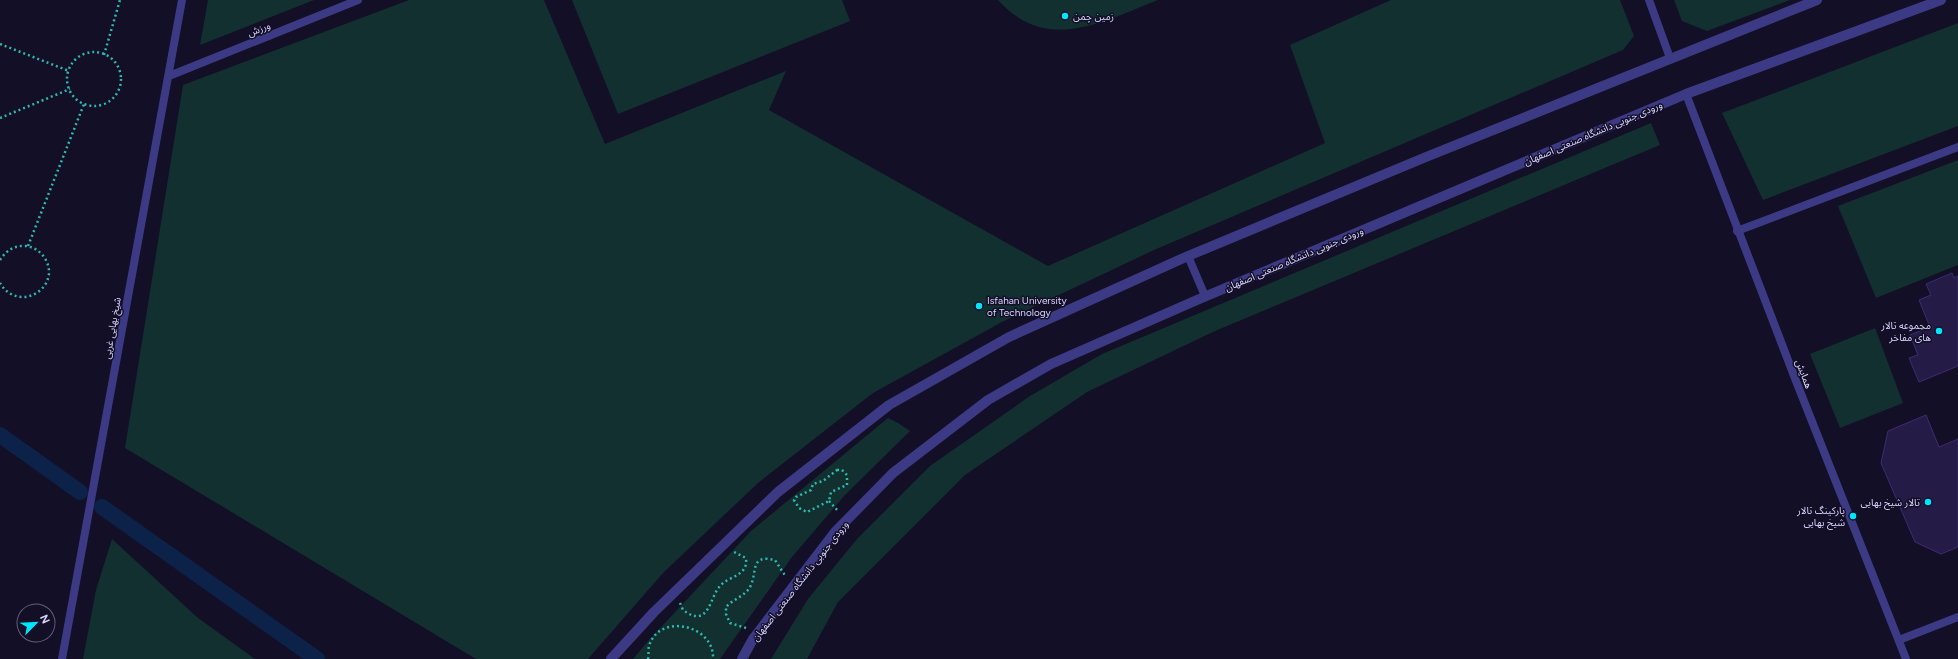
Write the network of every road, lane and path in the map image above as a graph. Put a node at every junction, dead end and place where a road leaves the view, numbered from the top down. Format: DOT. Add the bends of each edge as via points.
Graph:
graph roads {
  1 [pos="120,0"];
  2 [pos="182,0"];
  3 [pos="358,0"];
  4 [pos="1649,0"];
  5 [pos="1817,0"];
  6 [pos="1941,0"];
  7 [pos="0,44"];
  8 [pos="104,55"];
  9 [pos="1670,58"];
  10 [pos="69,71"];
  11 [pos="168,76"];
  12 [pos="70,89"];
  13 [pos="1686,94"];
  14 [pos="84,104"];
  15 [pos="0,118"];
  16 [pos="1958,147"];
  17 [pos="1737,231"];
  18 [pos="28,246"];
  19 [pos="1188,256"];
  20 [pos="0,260"];
  21 [pos="0,283"];
  22 [pos="1205,296"];
  23 [pos="817,482"];
  24 [pos="721,548"];
  25 [pos="793,588"];
  26 [pos="676,591"];
  27 [pos="1958,617"];
  28 [pos="760,631"];
  29 [pos="1899,640"];
  30 [pos="62,659"];
  31 [pos="611,659"];
  32 [pos="648,659"];
  33 [pos="713,659"];
  34 [pos="742,659"];
  35 [pos="1906,659"];
  1 -- 8 [label="path"];
  2 -- 11 [label="lane, شیخ بهایی غربی"];
  3 -- 11 [label="lane, ورزش"];
  4 -- 9 [label="lane"];
  5 -- 9 [label="street"];
  6 -- 13 [label="street, ورودی جنوبی دانشگاه صنعتی اصفهان"];
  7 -- 10 [label="path"];
  8 -- 10 [label="path" via="91,53 79,57"];
  8 -- 14 [label="path" via="111,59 120,73 119,91 107,103 98,106"];
  9 -- 19 [label="street"];
  10 -- 12 [label="path"];
  11 -- 30 [label="lane, شیخ بهایی غربی"];
  12 -- 14 [label="path" via="74,97"];
  12 -- 15 [label="path"];
  13 -- 17 [label="lane, همایش"];
  13 -- 22 [label="street, ورودی جنوبی دانشگاه صنعتی اصفهان"];
  14 -- 18 [label="path"];
  16 -- 17 [label="lane"];
  17 -- 29 [label="lane, همایش"];
  18 -- 20 [label="path" via="12,248"];
  18 -- 21 [label="path" via="36,249 46,261 48,278 44,286 31,296 22,298 6,291"];
  19 -- 22 [label="lane"];
  19 -- 24 [label="street" via="1009,338 889,405 778,492"];
  22 -- 25 [label="street, ورودی جنوبی دانشگاه صنعتی اصفهان" via="1051,364 988,400 893,473 835,532"];
  23 -- 23 [label="path" via="811,490 796,497 794,500 799,508 807,512 829,502 831,492 847,484 847,475 842,470 837,470 823,481"];
  24 -- 26 [label="street"];
  24 -- 26 [label="path" via="740,554 746,558 747,565 743,572 720,585 709,609 703,614 689,614 683,610"];
  25 -- 28 [label="street, ورودی جنوبی دانشگاه صنعتی اصفهان"];
  25 -- 28 [label="path" via="775,560 760,560 754,567 750,586 730,602 726,607 726,614 730,623 734,625"];
  26 -- 31 [label="street"];
  27 -- 29 [label="lane"];
  28 -- 34 [label="street, ورودی جنوبی دانشگاه صنعتی اصفهان"];
  29 -- 35 [label="lane, همایش"];
  32 -- 33 [label="path" via="653,639 660,632 677,626 697,630 711,646"];
}
